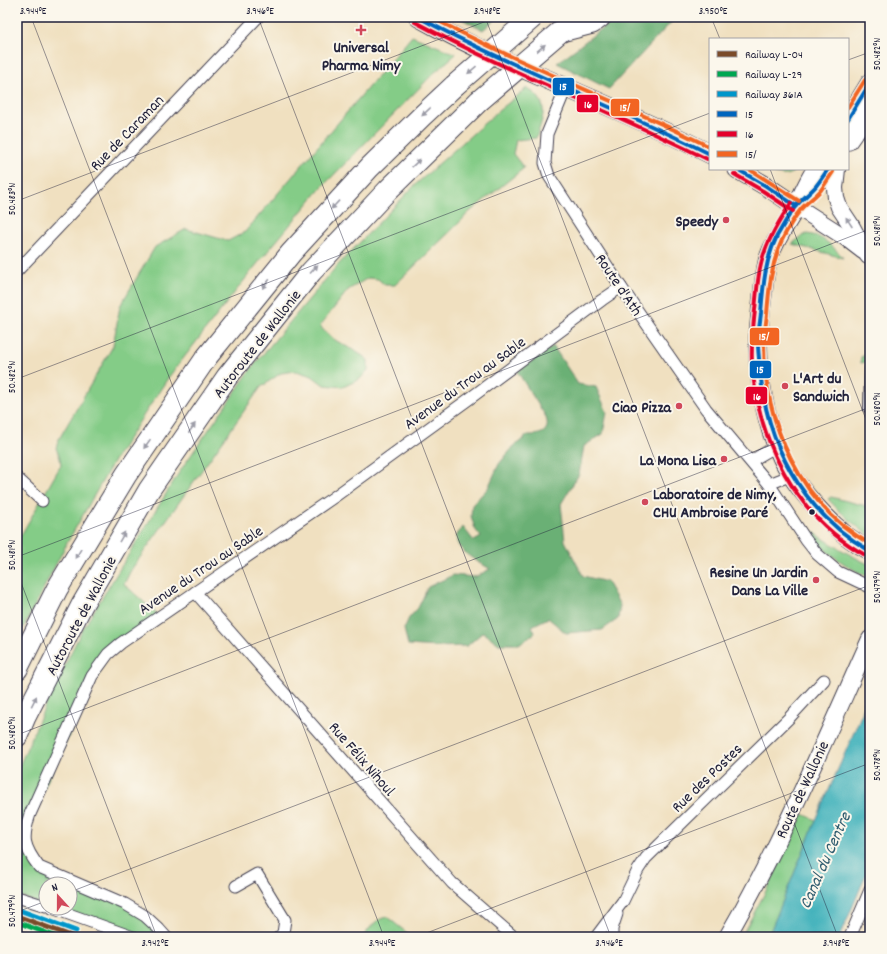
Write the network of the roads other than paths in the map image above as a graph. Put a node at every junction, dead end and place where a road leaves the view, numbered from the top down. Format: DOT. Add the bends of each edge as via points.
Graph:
graph roads {
  1 [pos="258,17"];
  2 [pos="418,17"];
  3 [pos="533,17"];
  4 [pos="579,17"];
  5 [pos="600,17"];
  6 [pos="561,31"];
  7 [pos="870,83"];
  8 [pos="566,88"];
  9 [pos="870,110"];
  10 [pos="849,117"];
  11 [pos="849,140"];
  12 [pos="709,154"];
  13 [pos="815,170"];
  14 [pos="827,170"];
  15 [pos="837,170"];
  16 [pos="745,172"];
  17 [pos="796,206"];
  18 [pos="869,257"];
  19 [pos="17,271"];
  20 [pos="621,287"];
  21 [pos="870,367"];
  22 [pos="869,375"];
  23 [pos="869,387"];
  24 [pos="868,394"];
  25 [pos="868,402"];
  26 [pos="870,409"];
  27 [pos="778,447"];
  28 [pos="751,461"];
  29 [pos="792,475"];
  30 [pos="17,478"];
  31 [pos="769,484"];
  32 [pos="42,501"];
  33 [pos="870,551"];
  34 [pos="870,587"];
  35 [pos="195,592"];
  36 [pos="870,639"];
  37 [pos="17,669"];
  38 [pos="824,680"];
  39 [pos="17,736"];
  40 [pos="236,886"];
  41 [pos="870,890"];
  42 [pos="17,897"];
  43 [pos="38,904"];
  44 [pos="620,904"];
  45 [pos="74,916"];
  46 [pos="133,937"];
  47 [pos="166,937"];
  48 [pos="279,937"];
  49 [pos="514,937"];
  50 [pos="596,937"];
  51 [pos="612,937"];
  52 [pos="727,937"];
  53 [pos="850,937"];
  1 -- 19 [label="street, Rue de Caraman"];
  2 -- 8 [label="main road"];
  3 -- 37 [label="highway, Autoroute de Wallonie, one-way, bridge" via="454,86 370,167 291,254 206,358 122,482 57,589"];
  4 -- 6 [label="highway, Autoroute de Wallonie"];
  5 -- 6 [label="highway" via="592,23"];
  39 -- 6 [label="highway, Autoroute de Wallonie, one-way, bridge" via="82,605 149,490 227,377 311,272 388,190 479,101"];
  7 -- 10 [label="main road"];
  8 -- 12 [label="main road"];
  8 -- 20 [label="street, Route d'Ath" via="547,134 545,163 549,176"];
  9 -- 11 [label="main road"];
  13 -- 17 [label="main road"];
  14 -- 17 [label="main road"];
  18 -- 15 [label="main road, one-way" via="836,198"];
  16 -- 17 [label="main road"];
  17 -- 18 [label="main road" via="846,238"];
  17 -- 27 [label="main road" via="775,241 768,261 759,328 761,384"];
  20 -- 28 [label="street, Route d'Ath" via="706,409"];
  20 -- 35 [label="street, Avenue du Trou au Sable" via="334,497"];
  21 -- 22 [label="lane"];
  22 -- 23 [label="lane"];
  23 -- 24 [label="lane"];
  24 -- 25 [label="lane"];
  25 -- 26 [label="lane" via="867,409"];
  27 -- 28 [label="street"];
  27 -- 29 [label="main road"];
  28 -- 31 [label="street, Route d'Ath"];
  29 -- 31 [label="street"];
  29 -- 33 [label="main road" via="827,519 854,542"];
  30 -- 32 [label="street"];
  31 -- 34 [label="street, Route d'Ath" via="817,554 838,572"];
  35 -- 47 [label="street, Avenue du Trou au Sable" via="121,643 99,666 87,686 25,828 24,842 30,856 39,867 125,904 145,916"];
  35 -- 49 [label="street, Rue Félix Nihoul" via="452,883"];
  36 -- 52 [label="main road, Route de Wallonie" via="784,827"];
  38 -- 44 [label="street, Rue des Postes" via="789,718 646,858"];
  40 -- 48 [label="street" via="257,874 285,920 283,933"];
  41 -- 53 [label="street"];
  42 -- 43 [label="street"];
  44 -- 50 [label="street, Rue des Postes"];
  44 -- 51 [label="street, Rue des Postes"];
  45 -- 46 [label="street"];
}
